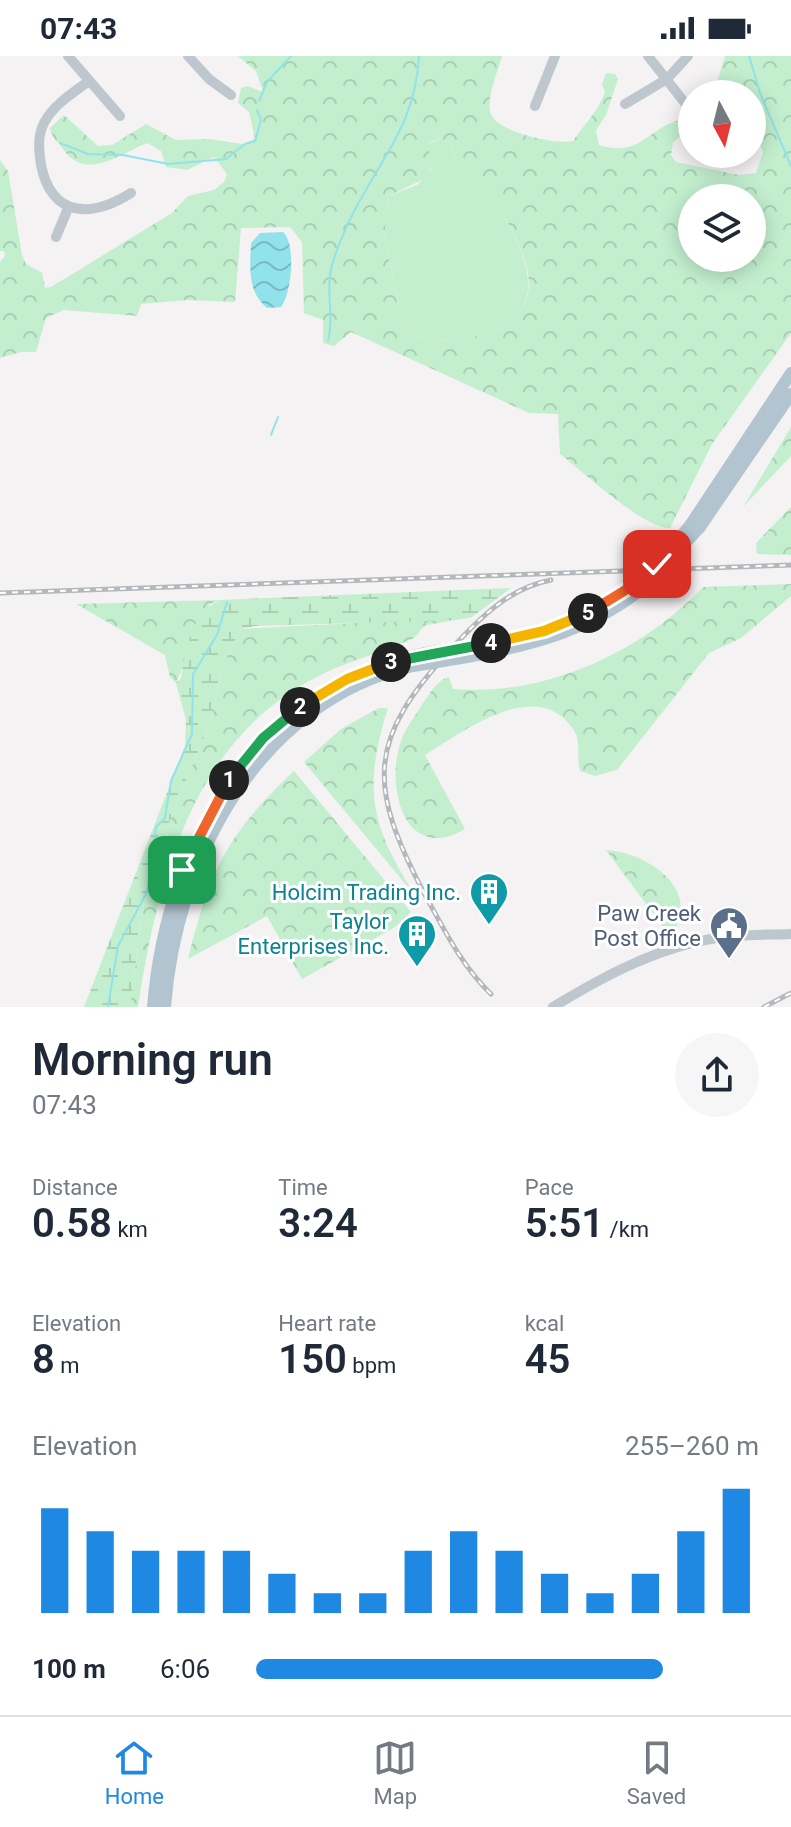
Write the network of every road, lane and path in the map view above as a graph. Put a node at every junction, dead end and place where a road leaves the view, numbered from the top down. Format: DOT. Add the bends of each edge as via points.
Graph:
graph roads {
  1 [pos="68,56"];
  2 [pos="188,56"];
  3 [pos="555,56"];
  4 [pos="648,56"];
  5 [pos="688,56"];
  6 [pos="667,79"];
  7 [pos="89,81"];
  8 [pos="678,94"];
  9 [pos="231,95"];
  10 [pos="625,104"];
  11 [pos="535,106"];
  12 [pos="120,116"];
  13 [pos="131,193"];
  14 [pos="69,206"];
  15 [pos="56,237"];
  16 [pos="791,373"];
  17 [pos="791,394"];
  18 [pos="695,526"];
  19 [pos="791,934"];
  20 [pos="153,1007"];
  21 [pos="165,1007"];
  22 [pos="553,1007"];
  1 -- 7 [label="street"];
  2 -- 9 [label="street"];
  3 -- 11 [label="street"];
  4 -- 6 [label="street"];
  5 -- 6 [label="street"];
  6 -- 8 [label="street"];
  6 -- 10 [label="street"];
  7 -- 12 [label="street"];
  7 -- 14 [label="street" via="49,116 39,139 46,181"];
  13 -- 14 [label="street" via="100,209"];
  14 -- 15 [label="street"];
  16 -- 18 [label="main road"];
  17 -- 18 [label="main road"];
  18 -- 20 [label="main road, bridge" via="632,585 594,610 558,626 388,662 321,693 274,728 231,777 201,827 175,889 160,945"];
  18 -- 21 [label="main road, bridge" via="647,585 618,606 562,635 522,647 413,666 373,679 321,706 275,744 239,787 210,836 186,894 169,963"];
  19 -- 22 [label="street" via="693,942 630,965"];
}
